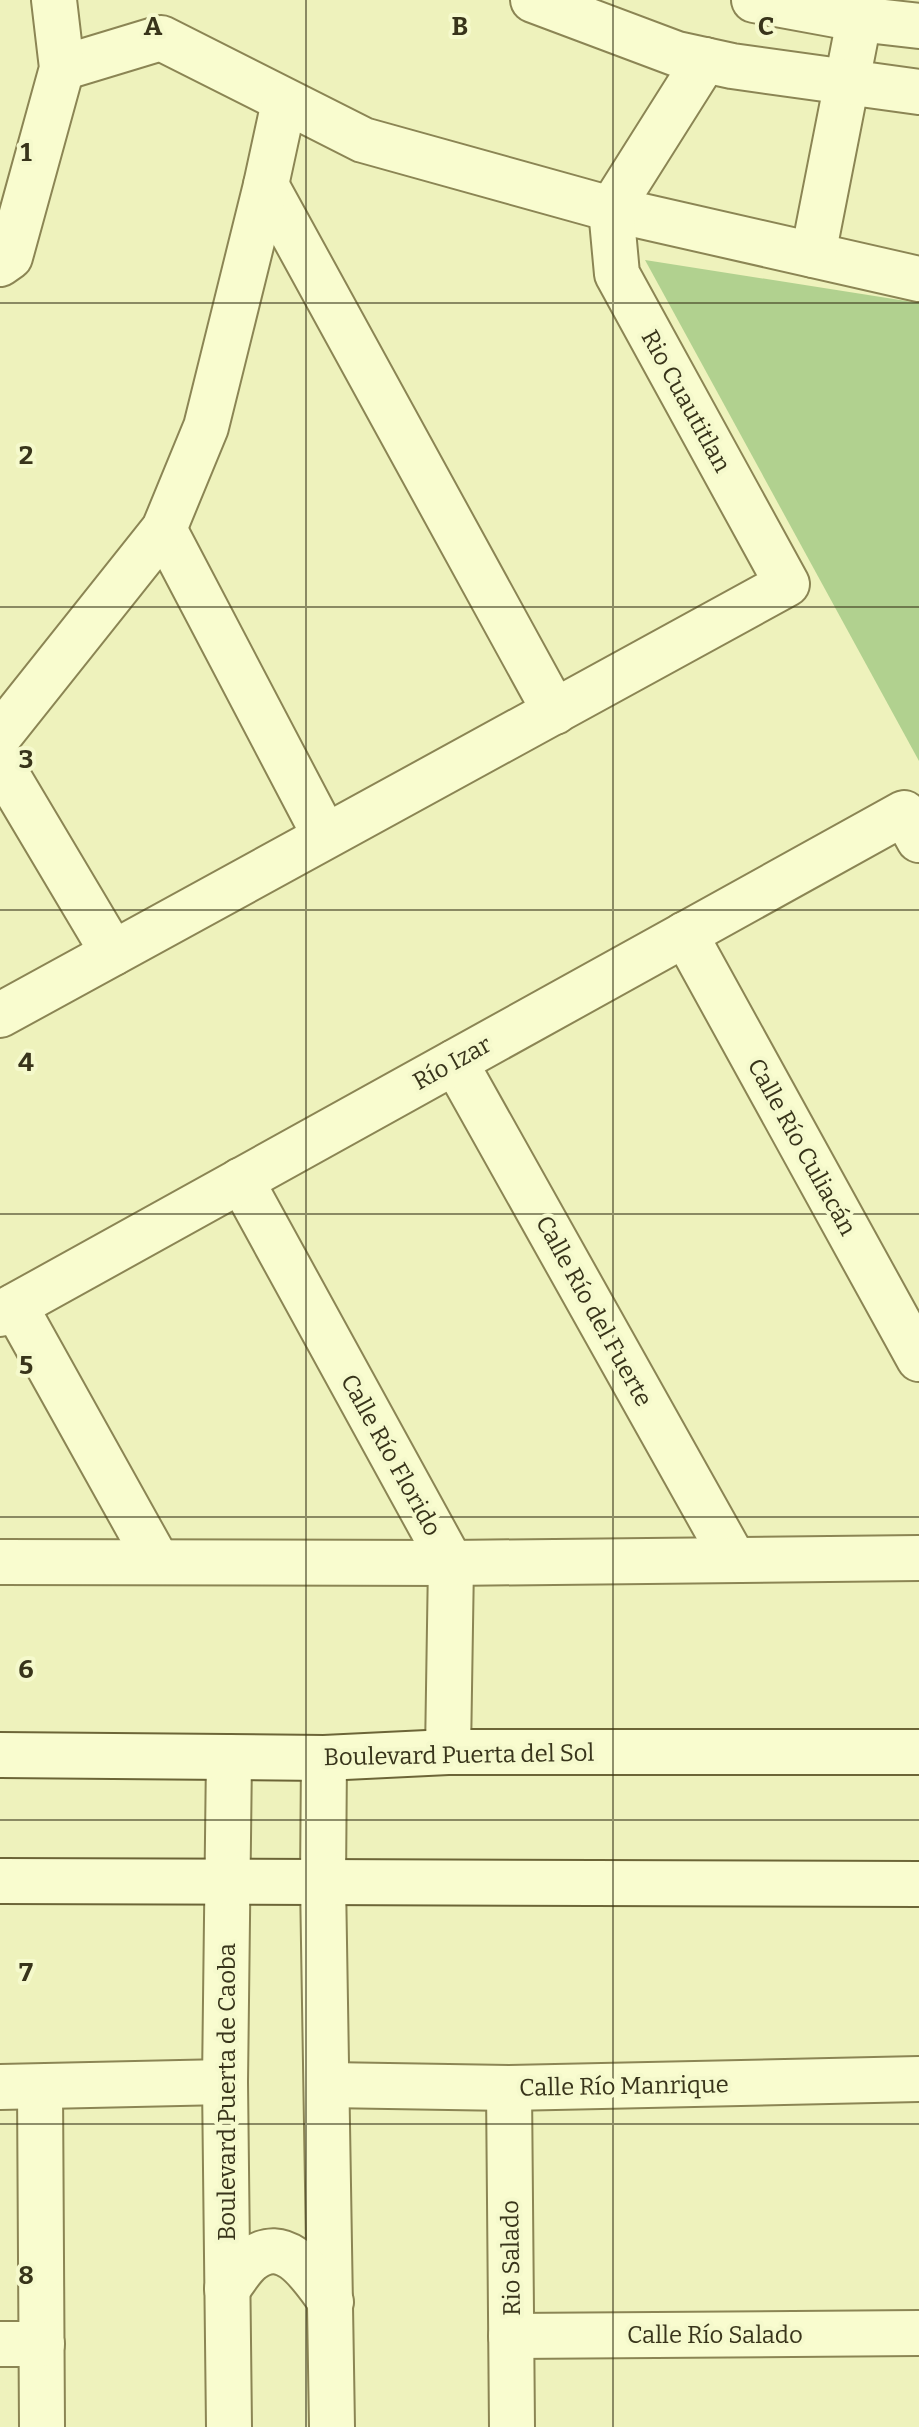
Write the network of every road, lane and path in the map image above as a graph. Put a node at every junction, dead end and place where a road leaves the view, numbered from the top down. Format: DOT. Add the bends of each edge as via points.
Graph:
graph roads {
  1 [pos="54,0"];
  2 [pos="533,0"];
  3 [pos="754,0"];
  4 [pos="860,9"];
  5 [pos="919,26"];
  6 [pos="705,60"];
  7 [pos="62,68"];
  8 [pos="846,81"];
  9 [pos="919,92"];
  10 [pos="284,102"];
  11 [pos="266,185"];
  12 [pos="611,209"];
  13 [pos="813,255"];
  14 [pos="0,264"];
  15 [pos="919,279"];
  16 [pos="164,529"];
  17 [pos="555,712"];
  18 [pos="0,735"];
  19 [pos="0,763"];
  20 [pos="911,827"];
  21 [pos="325,836"];
  22 [pos="685,934"];
  23 [pos="113,953"];
  24 [pos="0,1015"];
  25 [pos="455,1062"];
  26 [pos="241,1180"];
  27 [pos="7,1310"];
  28 [pos="919,1359"];
  29 [pos="919,1558"];
  30 [pos="734,1560"];
  31 [pos="157,1561"];
  32 [pos="0,1562"];
  33 [pos="451,1563"];
  34 [pos="448,1752"];
  35 [pos="919,1752"];
  36 [pos="0,1755"];
  37 [pos="229,1757"];
  38 [pos="324,1758"];
  39 [pos="229,1880"];
  40 [pos="0,1881"];
  41 [pos="323,1882"];
  42 [pos="919,1884"];
  43 [pos="919,2079"];
  44 [pos="225,2082"];
  45 [pos="328,2085"];
  46 [pos="20,2087"];
  47 [pos="509,2088"];
  48 [pos="227,2289"];
  49 [pos="331,2302"];
  50 [pos="919,2333"];
  51 [pos="511,2336"];
  52 [pos="21,2344"];
  53 [pos="42,2427"];
  54 [pos="229,2427"];
  55 [pos="332,2427"];
  56 [pos="512,2427"];
  1 -- 7 [label="street"];
  2 -- 6 [label="street"];
  3 -- 4 [label="street"];
  4 -- 5 [label="street"];
  4 -- 8 [label="street"];
  6 -- 8 [label="street"];
  6 -- 12 [label="street"];
  7 -- 10 [label="street" via="161,38"];
  7 -- 14 [label="street" via="10,257"];
  8 -- 9 [label="street"];
  8 -- 13 [label="street"];
  10 -- 11 [label="street"];
  10 -- 12 [label="street" via="363,140"];
  11 -- 16 [label="street" via="206,427"];
  11 -- 17 [label="street"];
  12 -- 13 [label="street"];
  12 -- 17 [label="street, Rio Cuautitlan" via="617,274 787,584"];
  13 -- 15 [label="street"];
  16 -- 18 [label="street"];
  16 -- 21 [label="street"];
  17 -- 21 [label="street"];
  19 -- 23 [label="street"];
  20 -- 22 [label="street, Río Izar"];
  21 -- 23 [label="street"];
  22 -- 25 [label="street, Río Izar"];
  22 -- 28 [label="street, Calle Río Culiacán"];
  23 -- 24 [label="street"];
  25 -- 26 [label="street, Río Izar"];
  25 -- 30 [label="street, Calle Río del Fuerte"];
  26 -- 27 [label="street, Río Izar"];
  26 -- 33 [label="street, Calle Río Florido"];
  27 -- 31 [label="street"];
  29 -- 30 [label="street"];
  30 -- 33 [label="street"];
  31 -- 32 [label="street"];
  31 -- 33 [label="street"];
  33 -- 34 [label="street, Calle Río Florido"];
  34 -- 35 [label="street, Boulevard Puerta del Sol"];
  34 -- 38 [label="street, Boulevard Puerta del Sol"];
  36 -- 37 [label="street, Boulevard Puerta del Sol"];
  37 -- 38 [label="street, Boulevard Puerta del Sol"];
  37 -- 39 [label="street, Boulevard Puerta de Caoba"];
  38 -- 41 [label="street"];
  39 -- 40 [label="street"];
  39 -- 41 [label="street"];
  39 -- 44 [label="street, Boulevard Puerta de Caoba"];
  41 -- 42 [label="street"];
  41 -- 45 [label="street"];
  43 -- 47 [label="street, Calle Río Manrique"];
  44 -- 46 [label="street"];
  44 -- 48 [label="street, Boulevard Puerta de Caoba"];
  45 -- 47 [label="street, Calle Río Manrique"];
  45 -- 49 [label="street"];
  46 -- 52 [label="street"];
  47 -- 51 [label="street, Rio Salado"];
  48 -- 49 [label="street" via="250,2260 266,2251 285,2252 305,2267"];
  48 -- 54 [label="street, Boulevard Puerta de Caoba"];
  49 -- 55 [label="street"];
  50 -- 51 [label="street, Calle Río Salado"];
  51 -- 56 [label="street, Rio Salado"];
  52 -- 53 [label="street"];
}
